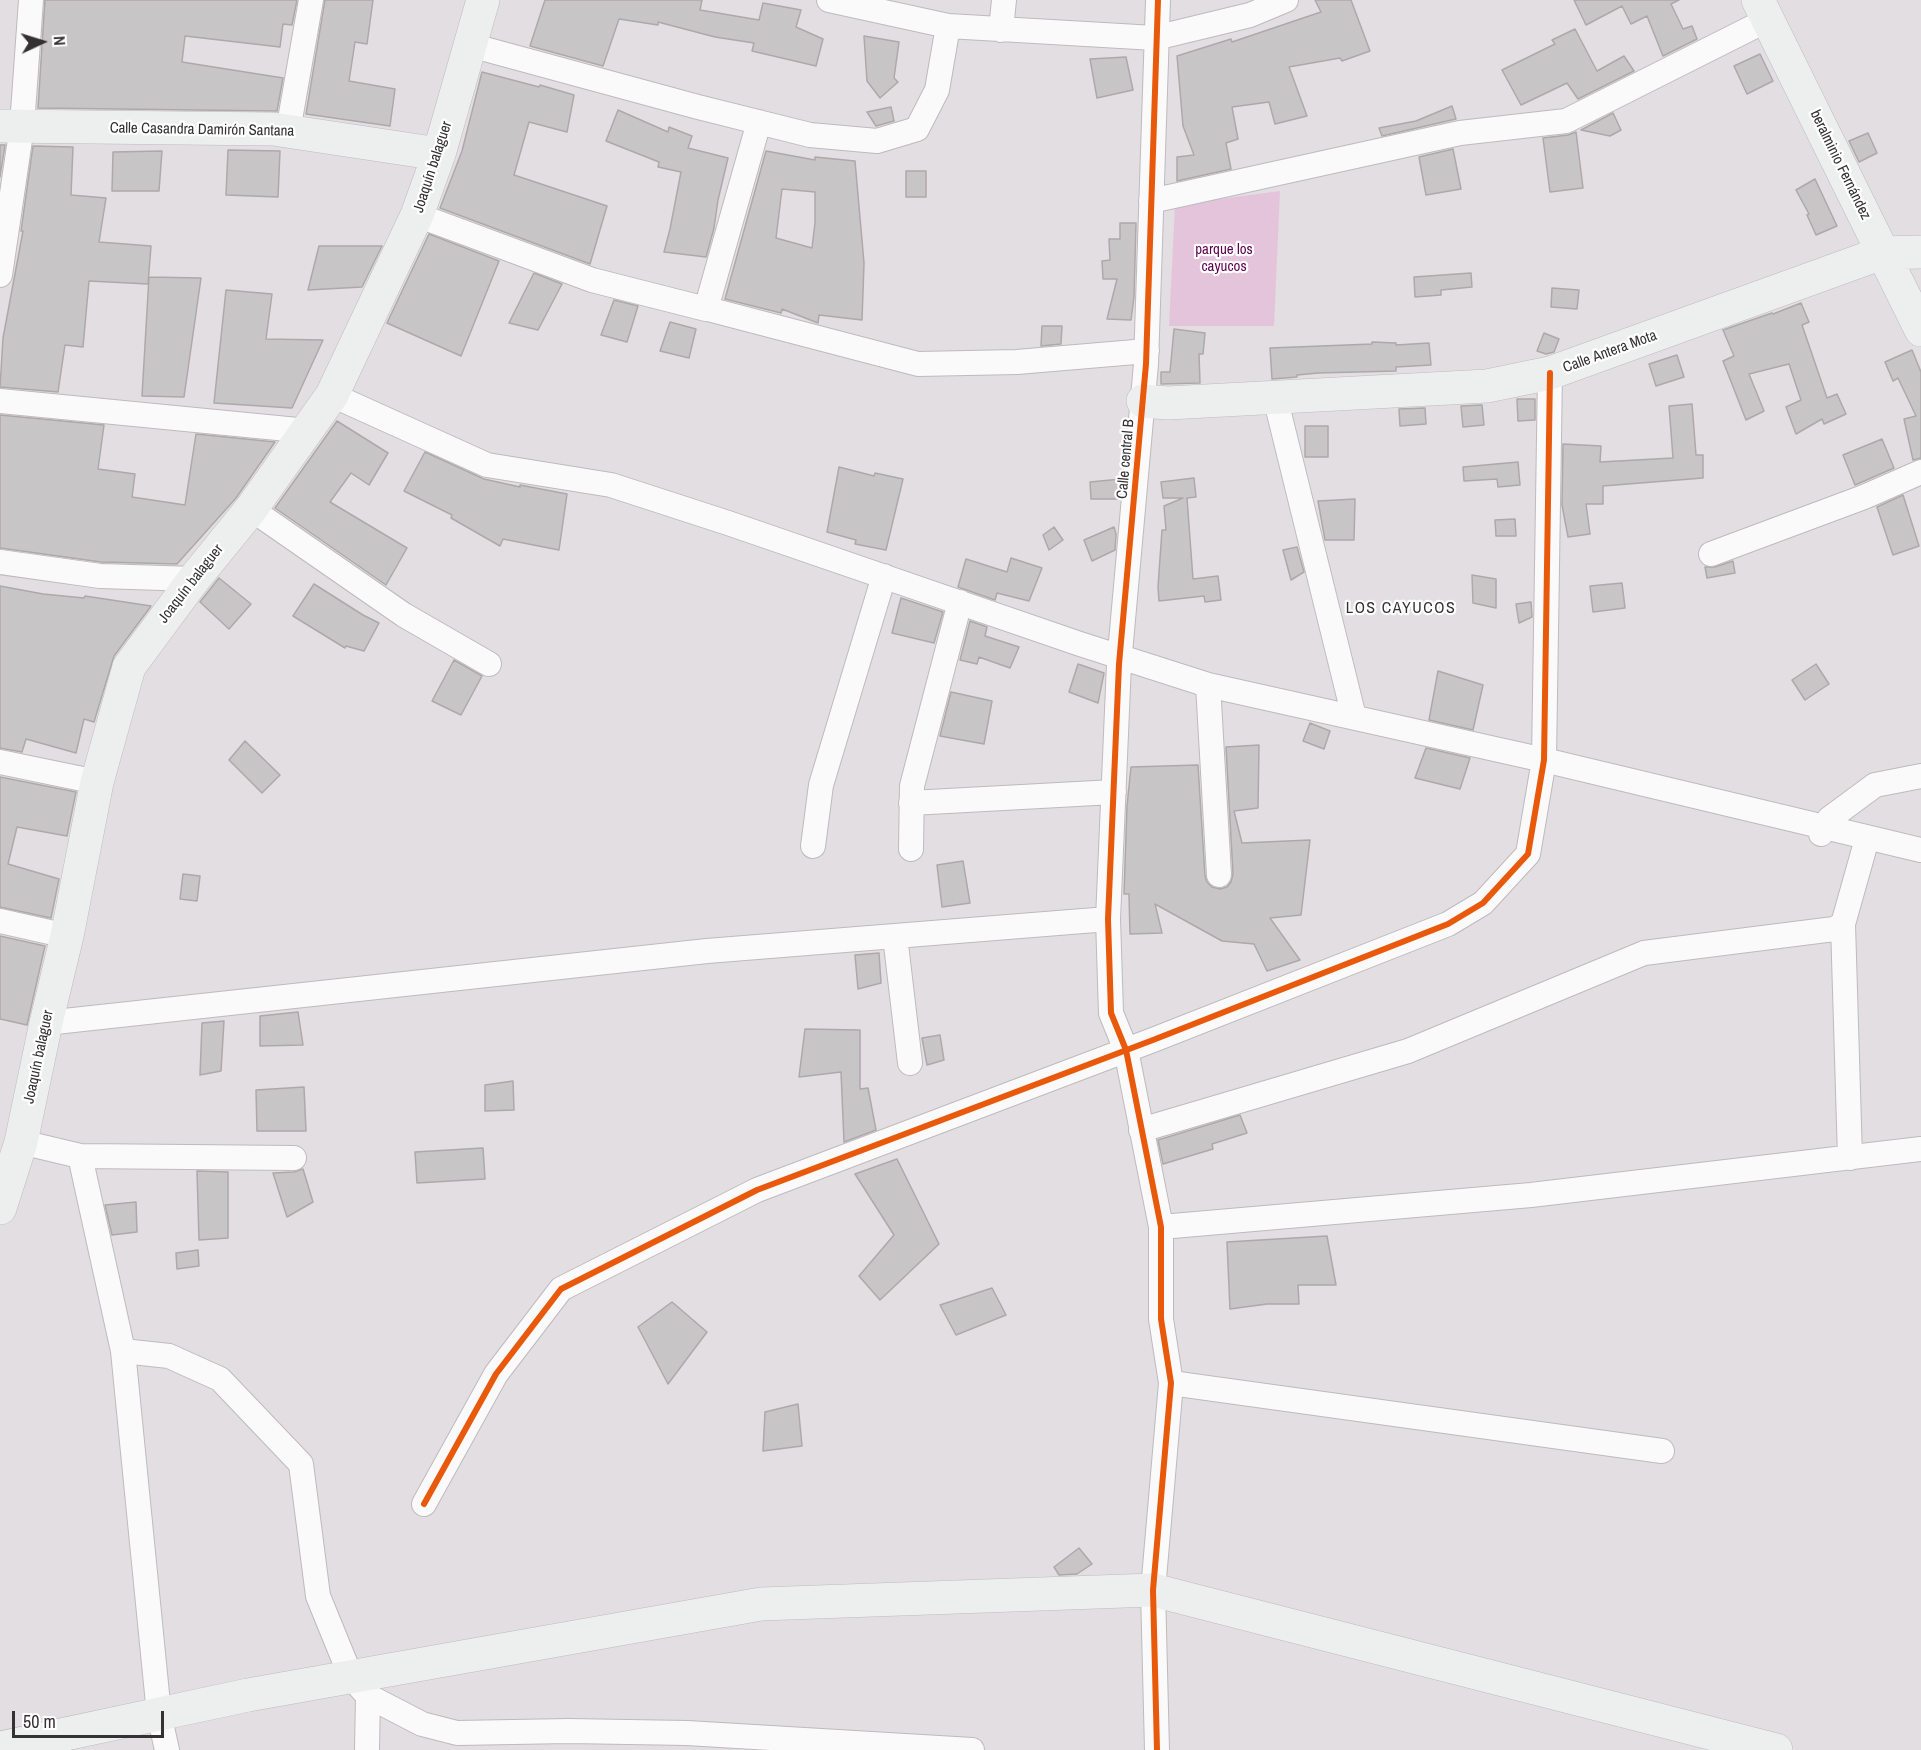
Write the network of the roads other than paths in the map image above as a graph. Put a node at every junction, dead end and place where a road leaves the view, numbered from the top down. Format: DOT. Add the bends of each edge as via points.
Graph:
graph roads {
  1 [pos="31,0"];
  2 [pos="311,0"];
  3 [pos="483,0"];
  4 [pos="829,0"];
  5 [pos="1004,0"];
  6 [pos="1158,0"];
  7 [pos="1286,0"];
  8 [pos="1763,10"];
  9 [pos="948,26"];
  10 [pos="1001,30"];
  11 [pos="1155,38"];
  12 [pos="470,45"];
  13 [pos="759,122"];
  14 [pos="11,126"];
  15 [pos="288,130"];
  16 [pos="439,154"];
  17 [pos="1151,201"];
  18 [pos="417,215"];
  19 [pos="1921,252"];
  20 [pos="1882,253"];
  21 [pos="0,275"];
  22 [pos="704,308"];
  23 [pos="1921,330"];
  24 [pos="1147,351"];
  25 [pos="1550,373"];
  26 [pos="333,395"];
  27 [pos="1275,397"];
  28 [pos="0,401"];
  29 [pos="1143,401"];
  30 [pos="308,431"];
  31 [pos="1921,472"];
  32 [pos="251,509"];
  33 [pos="1711,554"];
  34 [pos="0,562"];
  35 [pos="884,576"];
  36 [pos="194,579"];
  37 [pos="960,603"];
  38 [pos="489,664"];
  39 [pos="1208,685"];
  40 [pos="1354,717"];
  41 [pos="1544,760"];
  42 [pos="0,762"];
  43 [pos="1921,776"];
  44 [pos="97,782"];
  45 [pos="1114,792"];
  46 [pos="911,803"];
  47 [pos="1821,834"];
  48 [pos="813,846"];
  49 [pos="1865,846"];
  50 [pos="911,849"];
  51 [pos="1921,850"];
  52 [pos="1219,875"];
  53 [pos="1108,919"];
  54 [pos="0,921"];
  55 [pos="1843,924"];
  56 [pos="67,936"];
  57 [pos="895,936"];
  58 [pos="46,1023"];
  59 [pos="1126,1050"];
  60 [pos="910,1063"];
  61 [pos="1141,1130"];
  62 [pos="21,1142"];
  63 [pos="1921,1149"];
  64 [pos="80,1156"];
  65 [pos="294,1158"];
  66 [pos="1850,1158"];
  67 [pos="0,1208"];
  68 [pos="1161,1227"];
  69 [pos="123,1351"];
  70 [pos="1171,1383"];
  71 [pos="1662,1451"];
  72 [pos="424,1504"];
  73 [pos="1153,1590"];
  74 [pos="359,1687"];
  75 [pos="159,1714"];
  76 [pos="569,1740"];
  77 [pos="457,1741"];
  78 [pos="689,1742"];
  79 [pos="0,1748"];
  80 [pos="167,1750"];
  81 [pos="368,1750"];
  82 [pos="972,1750"];
  83 [pos="1157,1750"];
  84 [pos="1776,1750"];
  1 -- 14 [label="street"];
  2 -- 15 [label="street"];
  3 -- 12 [label="main road, Joaquín balaguer"];
  4 -- 9 [label="street"];
  5 -- 10 [label="street"];
  6 -- 11 [label="street, Calle central B"];
  7 -- 11 [label="street" via="1250,15"];
  8 -- 17 [label="street" via="1566,121 1460,133"];
  8 -- 20 [label="main road, beralminio Fernández"];
  9 -- 10 [label="street"];
  9 -- 13 [label="street" via="937,90 917,129 877,141 810,135"];
  10 -- 11 [label="street"];
  11 -- 17 [label="street, Calle central B"];
  12 -- 13 [label="street"];
  12 -- 16 [label="main road, Joaquín balaguer"];
  13 -- 22 [label="street"];
  14 -- 15 [label="main road, Calle Casandra Damirón Santana"];
  14 -- 21 [label="street"];
  15 -- 16 [label="main road, Calle Casandra Damirón Santana"];
  16 -- 18 [label="main road, Joaquín balaguer"];
  17 -- 24 [label="street, Calle central B"];
  18 -- 22 [label="street" via="592,280"];
  18 -- 26 [label="main road, Joaquín balaguer"];
  19 -- 20 [label="main road, Calle Antera Mota"];
  20 -- 23 [label="main road, beralminio Fernández"];
  20 -- 25 [label="main road, Calle Antera Mota"];
  22 -- 24 [label="street" via="918,364 1017,362"];
  24 -- 29 [label="street, Calle central B"];
  25 -- 27 [label="main road, Calle Antera Mota" via="1487,386"];
  25 -- 41 [label="street"];
  26 -- 30 [label="main road, Joaquín balaguer"];
  26 -- 35 [label="street" via="487,465 611,485"];
  27 -- 29 [label="main road, Calle Antera Mota"];
  27 -- 40 [label="street"];
  28 -- 30 [label="street"];
  29 -- 45 [label="street, Calle central B" via="1119,664"];
  30 -- 32 [label="main road, Joaquín balaguer"];
  31 -- 33 [label="street"];
  32 -- 36 [label="main road, Joaquín balaguer"];
  32 -- 38 [label="street" via="404,615"];
  34 -- 36 [label="street" via="100,576"];
  35 -- 37 [label="street"];
  35 -- 48 [label="street" via="821,785"];
  36 -- 44 [label="main road, Joaquín balaguer" via="129,667"];
  37 -- 39 [label="street"];
  37 -- 46 [label="street" via="912,786"];
  39 -- 40 [label="street"];
  39 -- 52 [label="street"];
  40 -- 41 [label="street"];
  41 -- 51 [label="street"];
  41 -- 59 [label="street" via="1528,854 1483,903 1448,924"];
  42 -- 44 [label="street"];
  43 -- 47 [label="street" via="1875,785 1829,819"];
  44 -- 56 [label="main road, Joaquín balaguer"];
  45 -- 46 [label="street"];
  45 -- 53 [label="street, Calle central B"];
  46 -- 50 [label="street"];
  49 -- 55 [label="street"];
  53 -- 57 [label="street"];
  53 -- 59 [label="street, Calle central B" via="1111,1013"];
  54 -- 56 [label="street"];
  55 -- 61 [label="street" via="1820,932 1644,953 1408,1051"];
  55 -- 66 [label="street"];
  56 -- 58 [label="main road, Joaquín balaguer"];
  57 -- 58 [label="street" via="707,951"];
  57 -- 60 [label="street"];
  58 -- 62 [label="main road, Joaquín balaguer"];
  59 -- 61 [label="street, Calle central B"];
  59 -- 72 [label="street" via="757,1190 561,1289 496,1374"];
  61 -- 68 [label="street, Calle central B"];
  62 -- 64 [label="street"];
  62 -- 67 [label="main road, Joaquín balaguer"];
  63 -- 66 [label="street"];
  64 -- 65 [label="street"];
  64 -- 69 [label="street"];
  66 -- 68 [label="street" via="1531,1195"];
  68 -- 70 [label="street, Calle central B" via="1161,1319"];
  69 -- 74 [label="street" via="169,1356 220,1379 301,1464 318,1596"];
  69 -- 75 [label="street"];
  70 -- 71 [label="street"];
  70 -- 73 [label="street, Calle central B"];
  73 -- 74 [label="main road" via="761,1604"];
  73 -- 83 [label="street, Calle central B"];
  73 -- 84 [label="main road"];
  74 -- 75 [label="main road" via="248,1695"];
  74 -- 77 [label="street"];
  74 -- 81 [label="street"];
  75 -- 79 [label="main road"];
  75 -- 80 [label="street"];
  76 -- 77 [label="street"];
  76 -- 78 [label="street"];
  78 -- 82 [label="street"];
}
